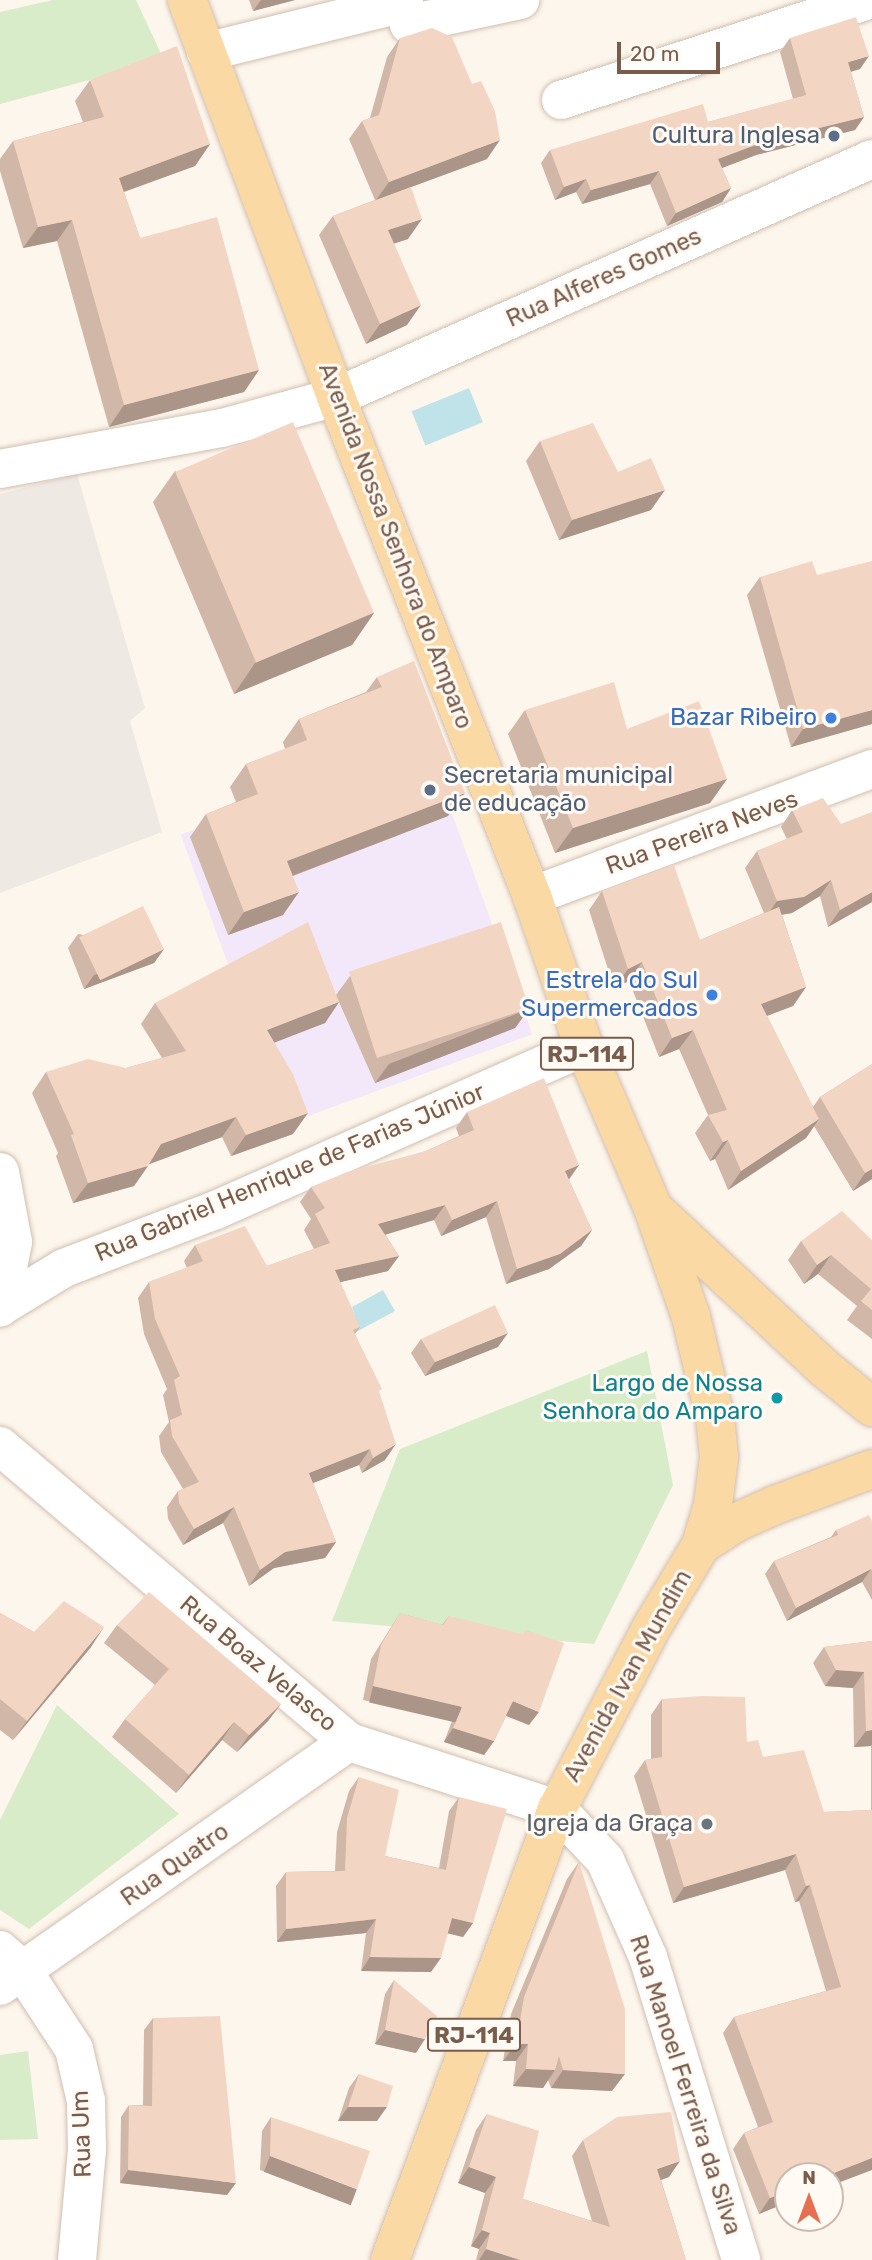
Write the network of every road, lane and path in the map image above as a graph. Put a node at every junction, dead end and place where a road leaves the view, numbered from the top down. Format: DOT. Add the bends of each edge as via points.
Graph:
graph roads {
  1 [pos="187,0"];
  2 [pos="520,0"];
  3 [pos="869,0"];
  4 [pos="206,51"];
  5 [pos="561,100"];
  6 [pos="872,159"];
  7 [pos="336,397"];
  8 [pos="0,469"];
  9 [pos="872,769"];
  10 [pos="532,896"];
  11 [pos="584,1047"];
  12 [pos="0,1172"];
  13 [pos="653,1208"];
  14 [pos="13,1242"];
  15 [pos="64,1268"];
  16 [pos="0,1308"];
  17 [pos="872,1407"];
  18 [pos="0,1446"];
  19 [pos="872,1469"];
  20 [pos="701,1545"];
  21 [pos="349,1741"];
  22 [pos="557,1809"];
  23 [pos="8,1969"];
  24 [pos="77,2260"];
  25 [pos="390,2260"];
  26 [pos="741,2260"];
  1 -- 4 [label="main road, Avenida Nossa Senhora do Amparo"];
  2 -- 4 [label="street" via="409,24 404,3"];
  3 -- 5 [label="street"];
  4 -- 7 [label="main road, Avenida Nossa Senhora do Amparo"];
  6 -- 7 [label="street, Rua Alferes Gomes"];
  7 -- 8 [label="street, Rua Alferes Gomes" via="222,428"];
  7 -- 10 [label="main road, Avenida Nossa Senhora do Amparo"];
  9 -- 10 [label="street, Rua Pereira Neves"];
  10 -- 11 [label="main road, Avenida Nossa Senhora do Amparo / RJ-114"];
  11 -- 13 [label="main road, Avenida Nossa Senhora do Amparo / RJ-114"];
  11 -- 15 [label="street, Rua Gabriel Henrique de Farias Júnior" via="215,1210"];
  12 -- 14 [label="street"];
  13 -- 17 [label="main road, Avenida Nossa Senhora do Amparo"];
  13 -- 20 [label="main road, Avenida Nossa Senhora do Amparo / RJ-114" via="691,1317 715,1417 718,1476"];
  14 -- 15 [label="street"];
  14 -- 16 [label="street"];
  15 -- 16 [label="street, Rua Gabriel Henrique de Farias Júnior"];
  18 -- 21 [label="street, Rua Boaz Velasco"];
  19 -- 20 [label="main road, Avenida Ivan Mundim / RJ-114" via="735,1523"];
  20 -- 22 [label="main road, Avenida Ivan Mundim / RJ-114" via="644,1640"];
  21 -- 22 [label="street, Rua Boaz Velasco"];
  21 -- 23 [label="street, Rua Quatro"];
  22 -- 25 [label="main road, Avenida Ivan Mundim / RJ-114"];
  22 -- 26 [label="street, Rua Manoel Ferreira da Silva" via="605,1860 649,1957"];
  23 -- 24 [label="street, Rua Um" via="74,2049 86,2101 87,2150"];
}
